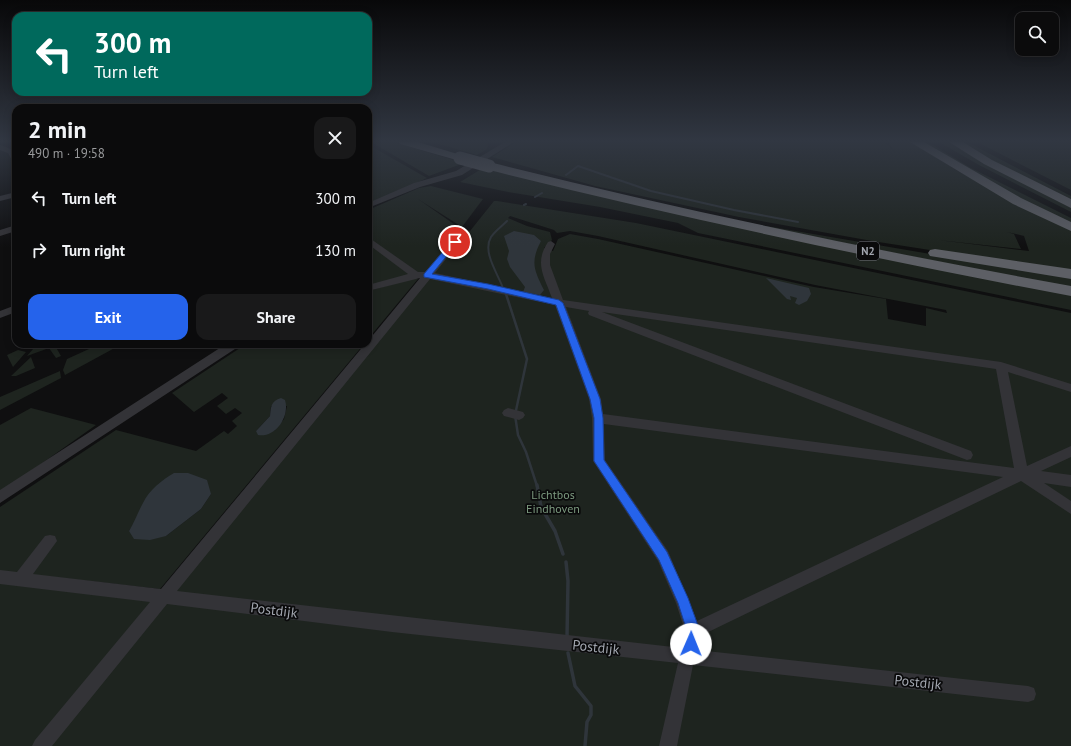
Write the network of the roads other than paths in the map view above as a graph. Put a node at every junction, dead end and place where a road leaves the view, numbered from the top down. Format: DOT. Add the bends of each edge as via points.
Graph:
graph roads {
  1 [pos="445,177"];
  2 [pos="544,177"];
  3 [pos="975,177"];
  4 [pos="996,177"];
  5 [pos="1017,177"];
  6 [pos="1040,177"];
  7 [pos="1071,193"];
  8 [pos="12,196"];
  9 [pos="0,200"];
  10 [pos="372,204"];
  11 [pos="1071,204"];
  12 [pos="667,207"];
  13 [pos="1071,215"];
  14 [pos="1071,227"];
  15 [pos="12,230"];
  16 [pos="464,231"];
  17 [pos="0,233"];
  18 [pos="372,243"];
  19 [pos="551,244"];
  20 [pos="1071,274"];
  21 [pos="421,275"];
  22 [pos="372,287"];
  23 [pos="1071,291"];
  24 [pos="559,303"];
  25 [pos="573,305"];
  26 [pos="12,310"];
  27 [pos="0,315"];
  28 [pos="372,336"];
  29 [pos="228,348"];
  30 [pos="363,348"];
  31 [pos="1001,366"];
  32 [pos="1071,388"];
  33 [pos="598,418"];
  34 [pos="1071,451"];
  35 [pos="967,454"];
  36 [pos="1022,475"];
  37 [pos="1071,481"];
  38 [pos="0,497"];
  39 [pos="1071,508"];
  40 [pos="50,541"];
  41 [pos="0,577"];
  42 [pos="20,580"];
  43 [pos="165,596"];
  44 [pos="693,631"];
  45 [pos="688,657"];
  46 [pos="1028,694"];
  47 [pos="42,746"];
  48 [pos="668,746"];
  1 -- 10 [label="street" via="417,185"];
  2 -- 12 [label="highway, bridge"];
  3 -- 14 [label="highway" via="1011,198"];
  4 -- 13 [label="highway"];
  5 -- 11 [label="highway"];
  6 -- 7 [label="highway"];
  8 -- 9 [label="street"];
  12 -- 20 [label="highway, N2"];
  12 -- 23 [label="highway, N2"];
  15 -- 17 [label="street"];
  16 -- 21 [label="street"];
  18 -- 21 [label="street"];
  19 -- 24 [label="street" via="545,254 545,265"];
  21 -- 22 [label="street"];
  21 -- 24 [label="street"];
  21 -- 28 [label="street"];
  24 -- 25 [label="street"];
  24 -- 33 [label="street" via="595,399"];
  25 -- 31 [label="street"];
  25 -- 35 [label="street"];
  26 -- 27 [label="street"];
  29 -- 38 [label="street"];
  30 -- 43 [label="street"];
  31 -- 32 [label="street"];
  31 -- 36 [label="street"];
  33 -- 36 [label="street"];
  33 -- 44 [label="street" via="599,461 663,556 684,602"];
  34 -- 36 [label="street"];
  36 -- 37 [label="street"];
  36 -- 39 [label="street"];
  36 -- 44 [label="street"];
  40 -- 42 [label="street"];
  41 -- 42 [label="street, Postdijk"];
  42 -- 43 [label="street, Postdijk"];
  43 -- 45 [label="street, Postdijk" via="384,624"];
  43 -- 47 [label="street"];
  44 -- 45 [label="street"];
  45 -- 46 [label="street, Postdijk"];
  45 -- 48 [label="street"];
}
